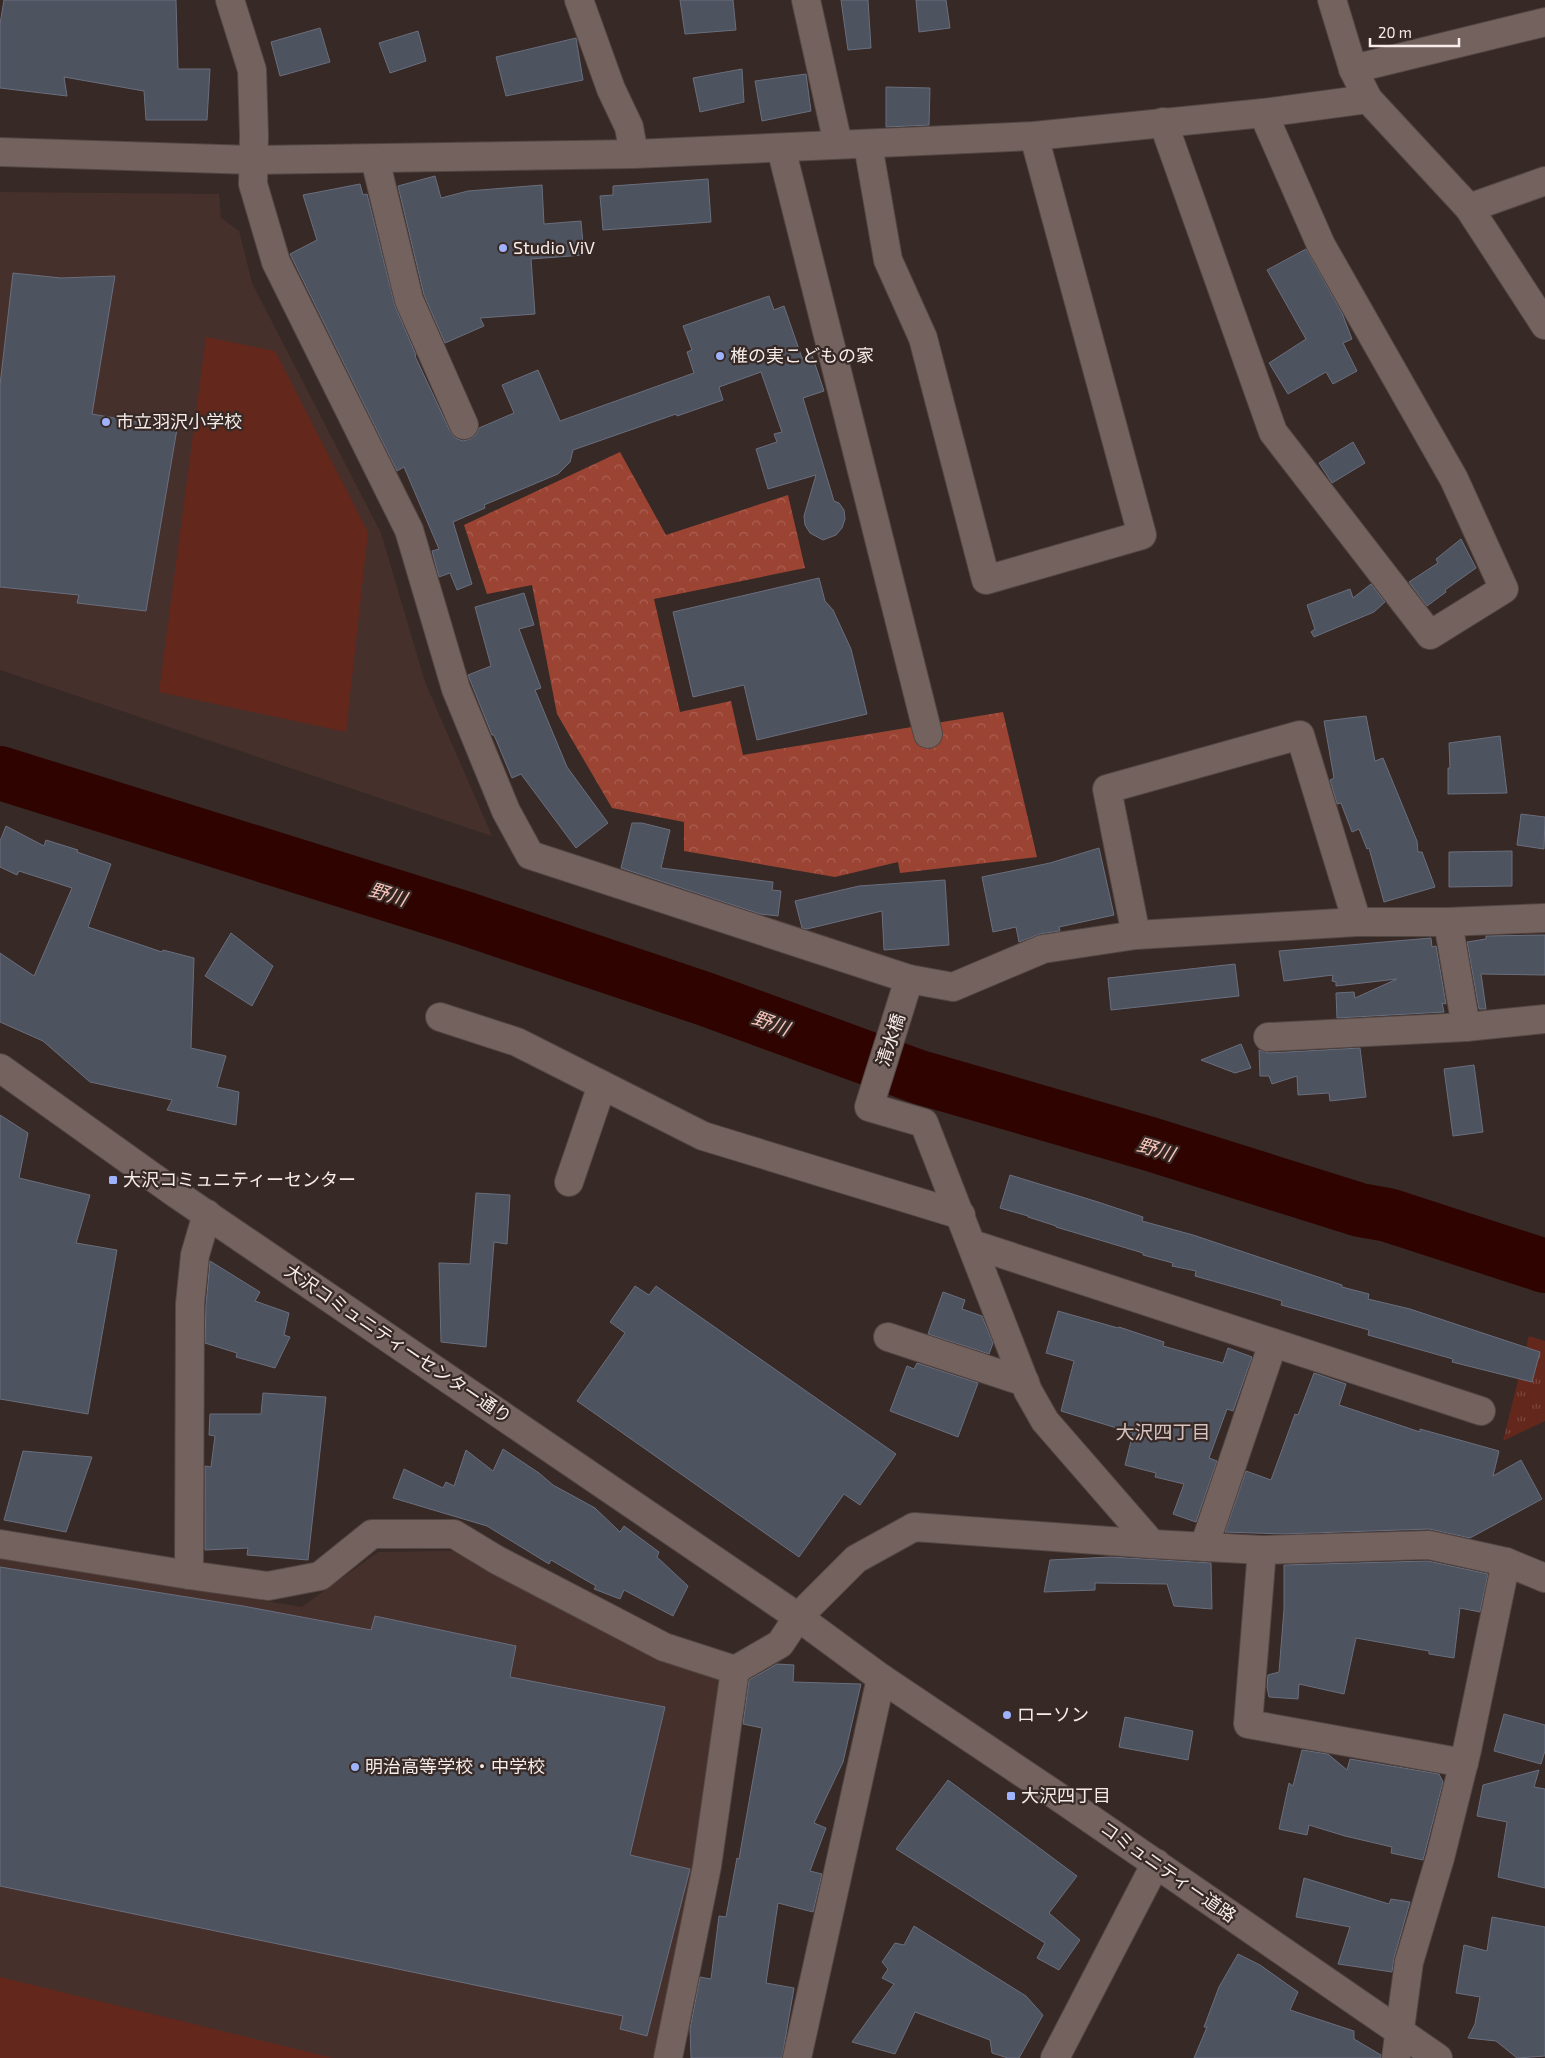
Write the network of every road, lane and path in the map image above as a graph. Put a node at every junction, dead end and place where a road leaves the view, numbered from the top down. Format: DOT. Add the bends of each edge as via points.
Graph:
graph roads {
  1 [pos="230,0"];
  2 [pos="579,0"];
  3 [pos="806,0"];
  4 [pos="1332,0"];
  5 [pos="1545,22"];
  6 [pos="1353,69"];
  7 [pos="1368,99"];
  8 [pos="1263,113"];
  9 [pos="1163,122"];
  10 [pos="1034,136"];
  11 [pos="838,144"];
  12 [pos="868,145"];
  13 [pos="781,148"];
  14 [pos="0,152"];
  15 [pos="634,154"];
  16 [pos="375,158"];
  17 [pos="253,160"];
  18 [pos="1545,181"];
  19 [pos="1469,208"];
  20 [pos="1545,325"];
  21 [pos="464,426"];
  22 [pos="928,734"];
  23 [pos="1545,918"];
  24 [pos="1357,922"];
  25 [pos="1448,922"];
  26 [pos="1136,935"];
  27 [pos="909,982"];
  28 [pos="440,1018"];
  29 [pos="1545,1019"];
  30 [pos="1466,1027"];
  31 [pos="1268,1037"];
  32 [pos="0,1068"];
  33 [pos="602,1085"];
  34 [pos="569,1182"];
  35 [pos="207,1214"];
  36 [pos="961,1215"];
  37 [pos="972,1244"];
  38 [pos="888,1337"];
  39 [pos="1274,1343"];
  40 [pos="1025,1382"];
  41 [pos="1481,1411"];
  42 [pos="0,1544"];
  43 [pos="1152,1544"];
  44 [pos="1204,1547"];
  45 [pos="1262,1550"];
  46 [pos="1506,1562"];
  47 [pos="188,1575"];
  48 [pos="1545,1578"];
  49 [pos="798,1617"];
  50 [pos="735,1670"];
  51 [pos="881,1678"];
  52 [pos="1464,1763"];
  53 [pos="1156,1863"];
  54 [pos="1400,2032"];
  55 [pos="668,2058"];
  56 [pos="797,2058"];
  57 [pos="1055,2058"];
  58 [pos="1396,2058"];
  59 [pos="1438,2058"];
  1 -- 17 [label="street" via="252,70"];
  2 -- 15 [label="street" via="611,89 629,127"];
  3 -- 11 [label="street"];
  4 -- 6 [label="street"];
  5 -- 6 [label="street"];
  6 -- 7 [label="street"];
  7 -- 8 [label="street"];
  7 -- 19 [label="street"];
  8 -- 9 [label="street"];
  8 -- 9 [label="street" via="1321,245 1454,479 1504,589 1430,635 1273,432"];
  9 -- 10 [label="street"];
  10 -- 12 [label="street"];
  10 -- 12 [label="street" via="1142,535 986,580 923,338 888,260"];
  11 -- 12 [label="street"];
  11 -- 13 [label="street"];
  13 -- 15 [label="street"];
  13 -- 22 [label="street"];
  14 -- 17 [label="street"];
  15 -- 16 [label="street"];
  16 -- 17 [label="street"];
  16 -- 21 [label="street" via="408,300"];
  17 -- 27 [label="street" via="253,184 276,262 409,530 456,689 506,812 530,855"];
  18 -- 19 [label="street"];
  19 -- 20 [label="street"];
  23 -- 25 [label="street"];
  24 -- 25 [label="street"];
  24 -- 26 [label="street"];
  24 -- 26 [label="street" via="1300,735 1107,789"];
  25 -- 30 [label="street"];
  26 -- 27 [label="street" via="1043,949 953,987"];
  27 -- 36 [label="street, 清水橋" via="869,1107 924,1123"];
  28 -- 33 [label="street" via="517,1042"];
  29 -- 30 [label="street"];
  30 -- 31 [label="street"];
  32 -- 35 [label="street, 大沢コミュニティーセンター通り"];
  33 -- 34 [label="street"];
  33 -- 36 [label="street" via="703,1136"];
  35 -- 47 [label="street" via="195,1255 190,1304"];
  35 -- 49 [label="street, 大沢コミュニティーセンター通り"];
  36 -- 37 [label="street"];
  37 -- 39 [label="street"];
  37 -- 40 [label="street"];
  38 -- 40 [label="street"];
  39 -- 41 [label="street"];
  39 -- 44 [label="street"];
  40 -- 43 [label="street" via="1046,1421"];
  42 -- 47 [label="street"];
  43 -- 44 [label="street"];
  43 -- 49 [label="street" via="914,1527 856,1559"];
  44 -- 45 [label="street"];
  45 -- 46 [label="street" via="1429,1545"];
  45 -- 52 [label="street" via="1248,1724"];
  46 -- 48 [label="street"];
  46 -- 52 [label="street"];
  47 -- 50 [label="street" via="268,1586 320,1576 372,1534 454,1534 497,1560 664,1647"];
  49 -- 50 [label="street" via="780,1644"];
  49 -- 51 [label="street, コミュニティー道路"];
  50 -- 55 [label="street" via="707,1866"];
  51 -- 53 [label="street, コミュニティー道路"];
  51 -- 56 [label="street"];
  52 -- 54 [label="street" via="1409,1962"];
  53 -- 54 [label="street, コミュニティー道路"];
  53 -- 57 [label="street"];
  54 -- 58 [label="street"];
  54 -- 59 [label="street, コミュニティー道路"];
}
